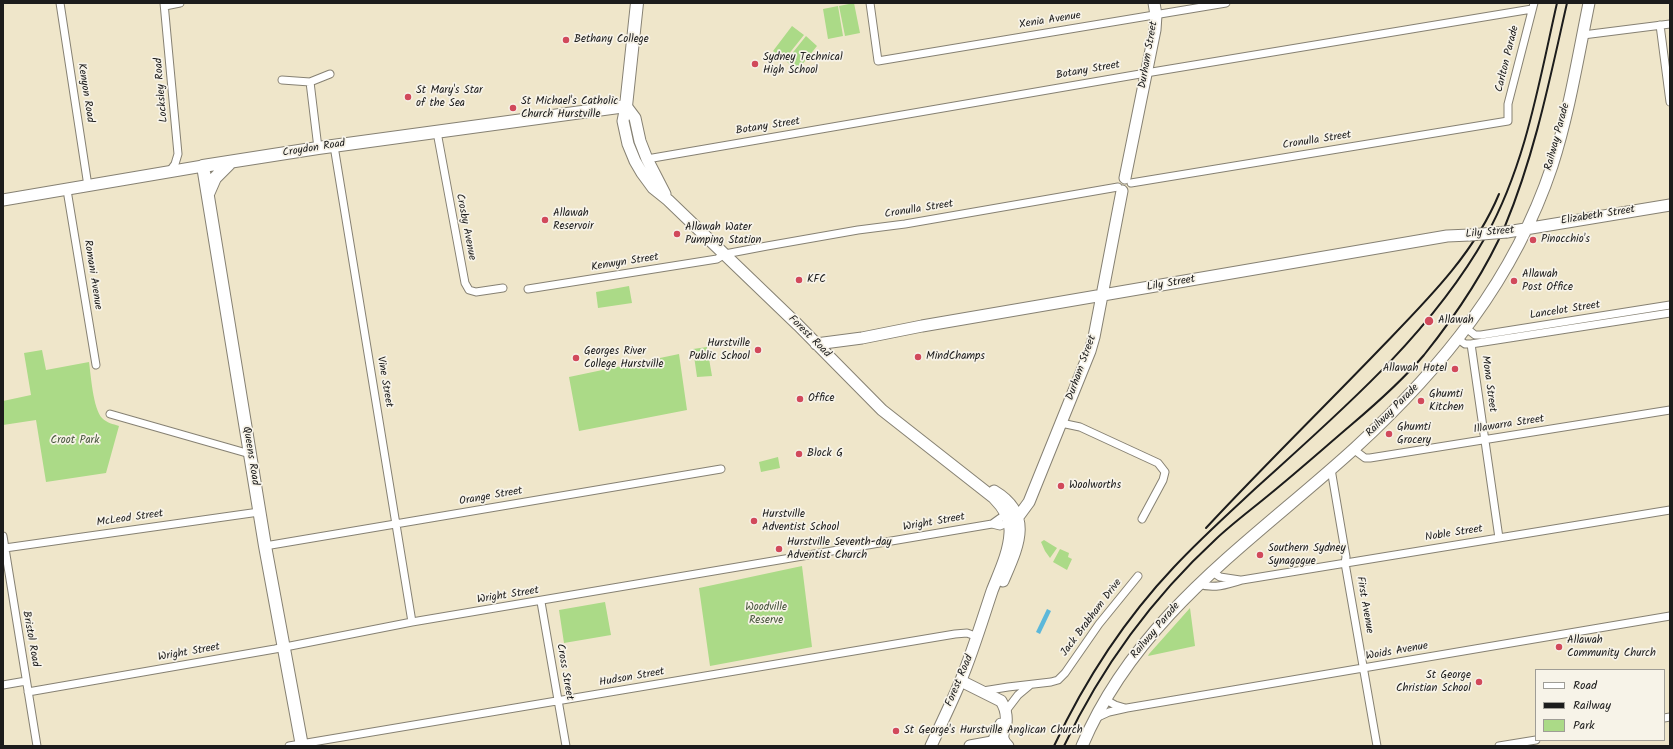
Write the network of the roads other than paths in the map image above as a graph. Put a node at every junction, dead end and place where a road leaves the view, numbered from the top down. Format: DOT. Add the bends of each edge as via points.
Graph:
graph roads {
  1 [pos="60,3"];
  2 [pos="180,3"];
  3 [pos="637,3"];
  4 [pos="870,3"];
  5 [pos="1154,3"];
  6 [pos="1226,3"];
  7 [pos="1589,3"];
  8 [pos="165,4"];
  9 [pos="1533,6"];
  10 [pos="1156,15"];
  11 [pos="1670,24"];
  12 [pos="1660,25"];
  13 [pos="1583,35"];
  14 [pos="1146,73"];
  15 [pos="330,74"];
  16 [pos="282,80"];
  17 [pos="310,82"];
  18 [pos="1670,102"];
  19 [pos="626,106"];
  20 [pos="1508,121"];
  21 [pos="437,132"];
  22 [pos="334,146"];
  23 [pos="318,148"];
  24 [pos="647,159"];
  25 [pos="232,161"];
  26 [pos="203,166"];
  27 [pos="169,172"];
  28 [pos="1128,180"];
  29 [pos="88,186"];
  30 [pos="1120,189"];
  31 [pos="67,190"];
  32 [pos="208,194"];
  33 [pos="3,200"];
  34 [pos="668,200"];
  35 [pos="1670,205"];
  36 [pos="1525,229"];
  37 [pos="725,254"];
  38 [pos="503,288"];
  39 [pos="528,289"];
  40 [pos="1102,296"];
  41 [pos="1670,305"];
  42 [pos="1670,313"];
  43 [pos="1471,332"];
  44 [pos="1458,339"];
  45 [pos="816,344"];
  46 [pos="1472,344"];
  47 [pos="96,365"];
  48 [pos="1670,410"];
  49 [pos="110,414"];
  50 [pos="1061,423"];
  51 [pos="1485,440"];
  52 [pos="1353,449"];
  53 [pos="250,454"];
  54 [pos="721,469"];
  55 [pos="1331,469"];
  56 [pos="1670,510"];
  57 [pos="259,512"];
  58 [pos="1012,515"];
  59 [pos="1142,519"];
  60 [pos="397,524"];
  61 [pos="3,536"];
  62 [pos="1500,538"];
  63 [pos="265,546"];
  64 [pos="5,548"];
  65 [pos="1345,563"];
  66 [pos="1211,571"];
  67 [pos="1138,576"];
  68 [pos="6,578"];
  69 [pos="1242,580"];
  70 [pos="1198,584"];
  71 [pos="541,602"];
  72 [pos="1670,616"];
  73 [pos="412,622"];
  74 [pos="978,637"];
  75 [pos="283,647"];
  76 [pos="967,665"];
  77 [pos="1364,668"];
  78 [pos="26,681"];
  79 [pos="961,681"];
  80 [pos="3,685"];
  81 [pos="1030,685"];
  82 [pos="1008,686"];
  83 [pos="980,690"];
  84 [pos="28,692"];
  85 [pos="1015,700"];
  86 [pos="1106,700"];
  87 [pos="558,702"];
  88 [pos="1128,708"];
  89 [pos="1005,712"];
  90 [pos="1095,719"];
  91 [pos="1535,740"];
  92 [pos="991,744"];
  93 [pos="302,745"];
  94 [pos="37,746"];
  95 [pos="289,746"];
  96 [pos="566,746"];
  97 [pos="931,746"];
  98 [pos="970,746"];
  99 [pos="1007,746"];
  100 [pos="1082,746"];
  101 [pos="1377,746"];
  102 [pos="1499,746"];
  1 -- 29 [label="street, Kenyon Road"];
  2 -- 8 [label="street"];
  3 -- 19 [label="main road, Forest Road"];
  4 -- 10 [label="street, Xenia Avenue" via="878,61"];
  5 -- 10 [label="main road, Durham Street"];
  6 -- 10 [label="street, Xenia Avenue"];
  7 -- 13 [label="main road, Railway Parade"];
  8 -- 27 [label="street, Locksley Road" via="178,154"];
  9 -- 14 [label="street, Botany Street"];
  9 -- 20 [label="street, Carlton Parade" via="1508,104"];
  10 -- 14 [label="main road, Durham Street"];
  11 -- 12 [label="street"];
  12 -- 13 [label="street"];
  12 -- 18 [label="street"];
  13 -- 36 [label="main road, Railway Parade" via="1554,159"];
  14 -- 24 [label="street, Botany Street"];
  14 -- 28 [label="main road, Durham Street"];
  15 -- 17 [label="street"];
  16 -- 17 [label="street"];
  17 -- 23 [label="street"];
  19 -- 21 [label="main road, Croydon Road"];
  19 -- 24 [label="main road, Forest Road" via="635,118"];
  19 -- 34 [label="main road, Forest Road" via="623,121 635,162 653,188"];
  20 -- 28 [label="street, Cronulla Street"];
  21 -- 22 [label="main road, Croydon Road"];
  21 -- 38 [label="street, Crosby Avenue" via="466,287 472,292"];
  22 -- 23 [label="main road, Croydon Road"];
  22 -- 60 [label="street, Vine Street"];
  23 -- 25 [label="main road, Croydon Road"];
  24 -- 34 [label="main road, Forest Road"];
  25 -- 26 [label="main road, Croydon Road"];
  25 -- 32 [label="main road" via="215,178"];
  26 -- 27 [label="main road, Croydon Road"];
  26 -- 32 [label="main road, Queens Road"];
  27 -- 29 [label="main road, Croydon Road"];
  28 -- 30 [label="main road" via="1119,180"];
  29 -- 31 [label="main road, Croydon Road"];
  30 -- 37 [label="street, Cronulla Street"];
  30 -- 40 [label="main road, Durham Street"];
  31 -- 33 [label="main road, Croydon Road"];
  31 -- 47 [label="street, Romani Avenue"];
  32 -- 53 [label="main road, Queens Road"];
  34 -- 37 [label="main road, Forest Road"];
  35 -- 36 [label="main road, Elizabeth Street"];
  36 -- 40 [label="main road, Lily Street, bridge" via="1447,236"];
  36 -- 43 [label="main road, Railway Parade"];
  37 -- 39 [label="street, Kenwyn Street" via="717,259"];
  37 -- 45 [label="main road, Forest Road"];
  40 -- 45 [label="main road, Lily Street"];
  40 -- 50 [label="main road, Durham Street" via="1092,344"];
  41 -- 43 [label="street, Lancelot Street"];
  42 -- 46 [label="street, Lancelot Street"];
  43 -- 44 [label="main road, Railway Parade"];
  43 -- 46 [label="street" via="1474,340"];
  44 -- 46 [label="street, Mona Street" via="1465,344"];
  44 -- 52 [label="main road, Railway Parade" via="1404,401"];
  45 -- 58 [label="main road, Forest Road" via="882,410"];
  46 -- 51 [label="street, Mona Street"];
  48 -- 51 [label="street, Illawarra Street"];
  49 -- 53 [label="street"];
  50 -- 58 [label="main road, Durham Street" via="1034,493"];
  50 -- 59 [label="street" via="1080,427 1158,463 1163,468 1163,480"];
  51 -- 52 [label="street, Illawarra Street" via="1370,458 1365,458"];
  51 -- 62 [label="street, Mona Street"];
  52 -- 55 [label="main road, Railway Parade"];
  53 -- 57 [label="main road, Queens Road"];
  54 -- 60 [label="street, Orange Street"];
  55 -- 65 [label="street, First Avenue"];
  55 -- 66 [label="main road, Railway Parade"];
  56 -- 62 [label="street, Noble Street"];
  57 -- 63 [label="main road, Queens Road"];
  57 -- 64 [label="street, McLeod Street"];
  58 -- 71 [label="street, Wright Street" via="992,524"];
  58 -- 74 [label="main road, Forest Road" via="1009,541"];
  60 -- 63 [label="street, Orange Street"];
  60 -- 73 [label="street, Vine Street"];
  61 -- 64 [label="street, Bristol Road"];
  62 -- 65 [label="street, Noble Street"];
  63 -- 75 [label="main road, Queens Road"];
  64 -- 68 [label="street, Bristol Road"];
  65 -- 69 [label="street, Noble Street"];
  65 -- 77 [label="street, First Avenue"];
  66 -- 69 [label="street, Noble Street" via="1220,577"];
  66 -- 70 [label="main road, Railway Parade"];
  67 -- 81 [label="street, Jack Brabham Drive" via="1099,624 1065,673 1058,680"];
  68 -- 78 [label="street, Bristol Road"];
  69 -- 70 [label="street, Noble Street" via="1218,587"];
  70 -- 86 [label="main road, Railway Parade" via="1149,636"];
  71 -- 73 [label="street, Wright Street"];
  71 -- 87 [label="street, Cross Street"];
  72 -- 77 [label="street, Woids Avenue"];
  73 -- 75 [label="street, Wright Street"];
  74 -- 76 [label="main road, Forest Road"];
  74 -- 87 [label="street, Hudson Street" via="962,633"];
  75 -- 84 [label="street, Wright Street"];
  75 -- 93 [label="main road, Queens Road"];
  76 -- 79 [label="main road, Forest Road"];
  76 -- 83 [label="main road" via="970,678"];
  77 -- 88 [label="street, Woids Avenue"];
  77 -- 101 [label="street, First Avenue"];
  78 -- 80 [label="street"];
  78 -- 84 [label="street, Bristol Road"];
  79 -- 83 [label="main road"];
  79 -- 97 [label="main road, Forest Road"];
  81 -- 82 [label="street"];
  81 -- 85 [label="street"];
  82 -- 83 [label="street"];
  82 -- 85 [label="street"];
  83 -- 89 [label="main road" via="1001,701"];
  84 -- 94 [label="street, Bristol Road"];
  85 -- 89 [label="street"];
  86 -- 88 [label="street, Woids Avenue"];
  86 -- 90 [label="main road, Railway Parade"];
  87 -- 93 [label="street, Hudson Street"];
  87 -- 96 [label="street, Cross Street"];
  88 -- 90 [label="street, Woids Avenue" via="1109,712"];
  89 -- 92 [label="main road"];
  89 -- 99 [label="main road" via="1006,723 1002,737"];
  90 -- 100 [label="main road, Railway Parade"];
  91 -- 102 [label="street"];
  92 -- 98 [label="main road"];
  92 -- 99 [label="main road" via="997,742"];
  93 -- 95 [label="street, Hudson Street"];
}
